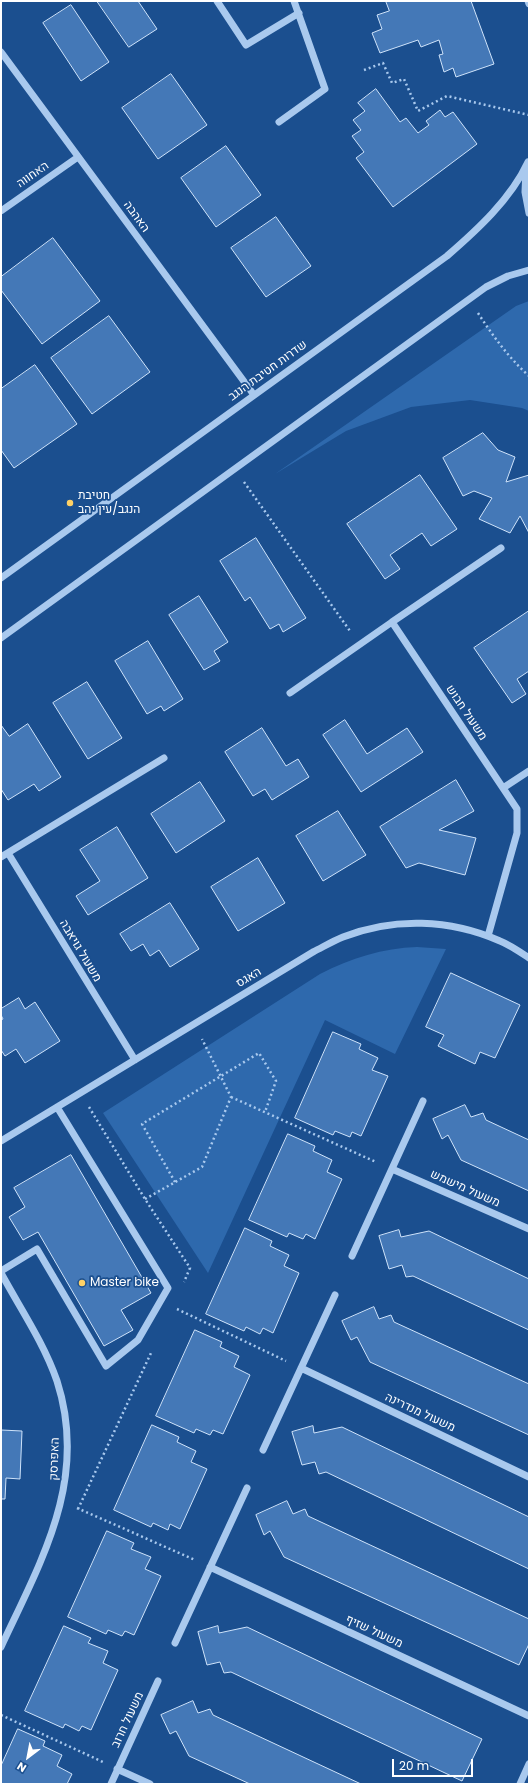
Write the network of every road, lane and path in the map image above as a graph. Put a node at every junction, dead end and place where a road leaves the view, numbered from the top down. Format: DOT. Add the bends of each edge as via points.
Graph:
graph roads {
  1 [pos="217,1"];
  2 [pos="294,1"];
  3 [pos="298,13"];
  4 [pos="1,52"];
  5 [pos="364,70"];
  6 [pos="529,115"];
  7 [pos="279,122"];
  8 [pos="78,157"];
  9 [pos="528,160"];
  10 [pos="1,211"];
  11 [pos="529,213"];
  12 [pos="529,270"];
  13 [pos="470,299"];
  14 [pos="529,376"];
  15 [pos="254,395"];
  16 [pos="234,469"];
  17 [pos="501,548"];
  18 [pos="1,578"];
  19 [pos="392,622"];
  20 [pos="1,638"];
  21 [pos="360,645"];
  22 [pos="290,693"];
  23 [pos="164,758"];
  24 [pos="529,771"];
  25 [pos="503,788"];
  26 [pos="4,855"];
  27 [pos="488,936"];
  28 [pos="529,958"];
  29 [pos="194,1024"];
  30 [pos="135,1060"];
  31 [pos="221,1076"];
  32 [pos="80,1093"];
  33 [pos="230,1097"];
  34 [pos="424,1101"];
  35 [pos="57,1107"];
  36 [pos="265,1112"];
  37 [pos="1,1141"];
  38 [pos="392,1169"];
  39 [pos="176,1182"];
  40 [pos="145,1199"];
  41 [pos="529,1230"];
  42 [pos="352,1256"];
  43 [pos="1,1272"];
  44 [pos="181,1287"];
  45 [pos="335,1295"];
  46 [pos="172,1307"];
  47 [pos="152,1350"];
  48 [pos="301,1368"];
  49 [pos="263,1450"];
  50 [pos="529,1477"];
  51 [pos="247,1488"];
  52 [pos="62,1501"];
  53 [pos="78,1509"];
  54 [pos="210,1567"];
  55 [pos="3,1638"];
  56 [pos="175,1642"];
  57 [pos="1,1648"];
  58 [pos="158,1681"];
  59 [pos="1,1714"];
  60 [pos="529,1716"];
  61 [pos="529,1764"];
  62 [pos="118,1769"];
  63 [pos="111,1784"];
  64 [pos="150,1784"];
  65 [pos="520,1784"];
  1 -- 3 [label="street" via="246,45"];
  2 -- 3 [label="street"];
  3 -- 7 [label="street" via="325,89"];
  4 -- 8 [label="street, האהבה"];
  5 -- 6 [label="path" via="383,63 392,83 404,79 418,111 447,96"];
  8 -- 10 [label="street, האחווה"];
  8 -- 15 [label="street, האהבה"];
  9 -- 11 [label="street" via="525,192"];
  9 -- 15 [label="street, שדרות חטיבת הנגב" via="522,174 498,206 458,246"];
  12 -- 13 [label="street" via="508,276"];
  13 -- 14 [label="path" via="499,344 514,363"];
  13 -- 16 [label="street"];
  15 -- 18 [label="street, שדרות חטיבת הנגב"];
  16 -- 20 [label="street"];
  16 -- 21 [label="path"];
  17 -- 19 [label="street"];
  19 -- 21 [label="street"];
  19 -- 25 [label="street, משעול חבוש"];
  21 -- 22 [label="street"];
  23 -- 26 [label="street, משעול גויאבה"];
  24 -- 25 [label="street"];
  25 -- 27 [label="street, משעול חבוש" via="517,809 518,833"];
  26 -- 30 [label="street, משעול גויאבה"];
  27 -- 28 [label="street, האגס"];
  27 -- 29 [label="street, האגס" via="438,923 373,927 342,937 313,952"];
  29 -- 30 [label="street, האגס"];
  29 -- 31 [label="path"];
  30 -- 32 [label="street, האגס"];
  31 -- 33 [label="path"];
  31 -- 36 [label="path" via="259,1053 276,1081"];
  31 -- 39 [label="path" via="142,1124"];
  32 -- 35 [label="street, האגס"];
  32 -- 40 [label="path"];
  33 -- 36 [label="path"];
  33 -- 39 [label="path" via="202,1167"];
  34 -- 38 [label="street"];
  35 -- 37 [label="street, האגס"];
  35 -- 43 [label="street" via="168,1288 138,1340 106,1366 37,1249"];
  36 -- 38 [label="path"];
  38 -- 41 [label="street, משעול מישמש"];
  38 -- 42 [label="street"];
  39 -- 40 [label="path"];
  40 -- 44 [label="path" via="190,1268"];
  43 -- 52 [label="street, האפרסק" via="49,1361 62,1402 68,1444"];
  45 -- 48 [label="street"];
  46 -- 48 [label="path"];
  47 -- 53 [label="path"];
  48 -- 49 [label="street"];
  48 -- 50 [label="street, משעול מנדרינה"];
  51 -- 54 [label="street"];
  52 -- 53 [label="path"];
  52 -- 55 [label="street, האפרסק" via="43,1556"];
  53 -- 54 [label="path"];
  54 -- 56 [label="street"];
  54 -- 60 [label="street, משעול שזיף"];
  55 -- 57 [label="street, האפרסק"];
  58 -- 62 [label="street, משעול חרוב"];
  59 -- 62 [label="path"];
  61 -- 65 [label="street"];
  62 -- 63 [label="street, משעול חרוב"];
  62 -- 64 [label="street"];
}
